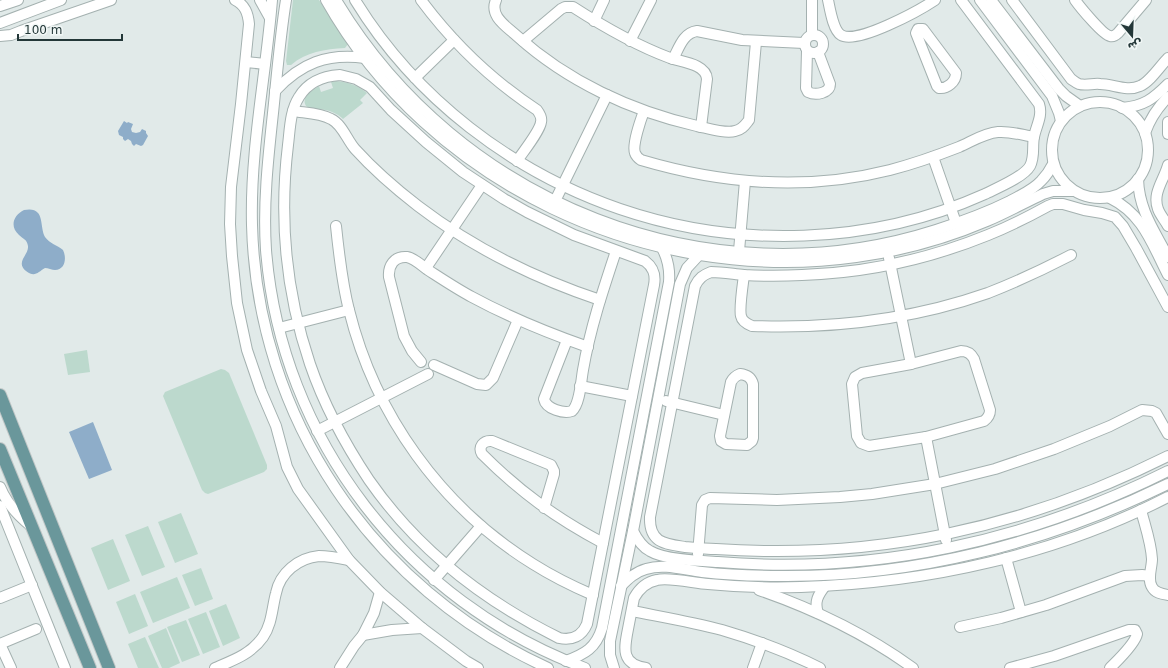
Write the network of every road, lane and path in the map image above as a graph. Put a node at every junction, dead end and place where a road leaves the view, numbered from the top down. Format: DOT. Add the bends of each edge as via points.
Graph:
graph roads {
  1 [pos="18,0"];
  2 [pos="61,0"];
  3 [pos="111,0"];
  4 [pos="235,0"];
  5 [pos="260,0"];
  6 [pos="272,0"];
  7 [pos="286,0"];
  8 [pos="326,0"];
  9 [pos="336,0"];
  10 [pos="355,0"];
  11 [pos="421,0"];
  12 [pos="496,0"];
  13 [pos="604,0"];
  14 [pos="651,0"];
  15 [pos="812,0"];
  16 [pos="828,0"];
  17 [pos="935,0"];
  18 [pos="961,0"];
  19 [pos="980,0"];
  20 [pos="991,0"];
  21 [pos="1012,0"];
  22 [pos="1146,0"];
  23 [pos="1078,1"];
  24 [pos="0,6"];
  25 [pos="41,7"];
  26 [pos="910,15"];
  27 [pos="270,18"];
  28 [pos="594,21"];
  29 [pos="0,23"];
  30 [pos="35,26"];
  31 [pos="918,29"];
  32 [pos="812,35"];
  33 [pos="0,36"];
  34 [pos="454,40"];
  35 [pos="523,41"];
  36 [pos="630,41"];
  37 [pos="756,42"];
  38 [pos="806,47"];
  39 [pos="818,52"];
  40 [pos="365,58"];
  41 [pos="1168,58"];
  42 [pos="673,59"];
  43 [pos="246,62"];
  44 [pos="265,64"];
  45 [pos="415,78"];
  46 [pos="1168,84"];
  47 [pos="275,91"];
  48 [pos="607,95"];
  49 [pos="1164,97"];
  50 [pos="1080,106"];
  51 [pos="1122,108"];
  52 [pos="293,111"];
  53 [pos="644,111"];
  54 [pos="1061,121"];
  55 [pos="1168,122"];
  56 [pos="701,127"];
  57 [pos="1145,133"];
  58 [pos="1168,134"];
  59 [pos="1034,137"];
  60 [pos="933,157"];
  61 [pos="517,161"];
  62 [pos="1053,164"];
  63 [pos="1168,165"];
  64 [pos="1138,179"];
  65 [pos="745,181"];
  66 [pos="482,185"];
  67 [pos="563,186"];
  68 [pos="1073,191"];
  69 [pos="1029,196"];
  70 [pos="1110,198"];
  71 [pos="555,201"];
  72 [pos="951,207"];
  73 [pos="580,221"];
  74 [pos="1145,222"];
  75 [pos="956,223"];
  76 [pos="336,226"];
  77 [pos="1168,226"];
  78 [pos="452,230"];
  79 [pos="741,234"];
  80 [pos="574,235"];
  81 [pos="662,248"];
  82 [pos="616,251"];
  83 [pos="740,252"];
  84 [pos="887,252"];
  85 [pos="699,255"];
  86 [pos="1071,255"];
  87 [pos="1168,257"];
  88 [pos="890,265"];
  89 [pos="426,268"];
  90 [pos="744,275"];
  91 [pos="1168,275"];
  92 [pos="600,300"];
  93 [pos="1168,307"];
  94 [pos="348,310"];
  95 [pos="901,316"];
  96 [pos="518,320"];
  97 [pos="298,323"];
  98 [pos="646,325"];
  99 [pos="660,328"];
  100 [pos="280,331"];
  101 [pos="268,338"];
  102 [pos="567,340"];
  103 [pos="588,346"];
  104 [pos="421,362"];
  105 [pos="911,364"];
  106 [pos="434,365"];
  107 [pos="428,374"];
  108 [pos="580,386"];
  109 [pos="0,395"];
  110 [pos="632,396"];
  111 [pos="381,398"];
  112 [pos="658,398"];
  113 [pos="672,402"];
  114 [pos="724,415"];
  115 [pos="335,422"];
  116 [pos="318,431"];
  117 [pos="1168,434"];
  118 [pos="926,437"];
  119 [pos="0,449"];
  120 [pos="1168,456"];
  121 [pos="1168,471"];
  122 [pos="935,484"];
  123 [pos="1168,484"];
  124 [pos="0,487"];
  125 [pos="1168,497"];
  126 [pos="0,506"];
  127 [pos="544,508"];
  128 [pos="1084,508"];
  129 [pos="1141,510"];
  130 [pos="1088,519"];
  131 [pos="31,526"];
  132 [pos="481,526"];
  133 [pos="1093,530"];
  134 [pos="633,531"];
  135 [pos="945,535"];
  136 [pos="604,543"];
  137 [pos="699,548"];
  138 [pos="948,548"];
  139 [pos="1006,558"];
  140 [pos="349,560"];
  141 [pos="698,561"];
  142 [pos="446,565"];
  143 [pos="1150,576"];
  144 [pos="434,580"];
  145 [pos="32,585"];
  146 [pos="622,586"];
  147 [pos="825,586"];
  148 [pos="752,587"];
  149 [pos="380,592"];
  150 [pos="593,595"];
  151 [pos="1168,595"];
  152 [pos="0,598"];
  153 [pos="632,611"];
  154 [pos="1022,612"];
  155 [pos="818,613"];
  156 [pos="491,622"];
  157 [pos="960,627"];
  158 [pos="422,628"];
  159 [pos="36,629"];
  160 [pos="484,634"];
  161 [pos="364,635"];
  162 [pos="1112,636"];
  163 [pos="762,643"];
  164 [pos="0,644"];
  165 [pos="1124,653"];
  166 [pos="566,661"];
  167 [pos="466,665"];
  168 [pos="11,668"];
  169 [pos="66,668"];
  170 [pos="90,668"];
  171 [pos="109,668"];
  172 [pos="216,668"];
  173 [pos="340,668"];
  174 [pos="478,668"];
  175 [pos="548,668"];
  176 [pos="585,668"];
  177 [pos="614,668"];
  178 [pos="646,668"];
  179 [pos="753,668"];
  180 [pos="820,668"];
  181 [pos="913,668"];
  182 [pos="1010,668"];
  183 [pos="1110,668"];
  1 -- 24 [label="street"];
  2 -- 25 [label="street"];
  3 -- 30 [label="street"];
  4 -- 43 [label="street" via="244,7 249,19"];
  5 -- 27 [label="street"];
  6 -- 27 [label="street"];
  7 -- 47 [label="street"];
  8 -- 40 [label="street"];
  9 -- 71 [label="street" via="378,61 422,109 446,131 498,169"];
  10 -- 45 [label="street" via="377,33"];
  11 -- 34 [label="street"];
  12 -- 35 [label="street" via="496,16"];
  13 -- 28 [label="street"];
  14 -- 36 [label="street"];
  15 -- 32 [label="street"];
  16 -- 26 [label="street" via="837,32 846,37 881,28"];
  17 -- 26 [label="street"];
  18 -- 59 [label="street" via="1039,104 1040,113"];
  19 -- 54 [label="street" via="1052,96"];
  20 -- 50 [label="street" via="1059,90"];
  21 -- 41 [label="street" via="1071,79 1079,84 1105,84 1128,89 1142,86"];
  22 -- 23 [label="street" via="1115,36 1105,33"];
  25 -- 29 [label="street"];
  25 -- 30 [label="street"];
  26 -- 31 [label="street"];
  27 -- 44 [label="street"];
  28 -- 35 [label="street" via="573,7 565,7"];
  28 -- 36 [label="street"];
  30 -- 33 [label="street" via="11,35"];
  31 -- 31 [label="street" via="922,29 956,73 955,80 942,89 937,86 916,33"];
  32 -- 38 [label="street" via="805,39"];
  32 -- 39 [label="street" via="822,39 823,46"];
  34 -- 45 [label="street"];
  34 -- 61 [label="street" via="489,74 540,114 540,128"];
  35 -- 48 [label="street" via="560,69"];
  36 -- 42 [label="street"];
  37 -- 38 [label="street"];
  37 -- 42 [label="street" via="697,31 686,36"];
  37 -- 56 [label="street" via="750,114 746,125 730,132"];
  38 -- 39 [label="street" via="813,54"];
  38 -- 39 [label="street" via="806,88 813,94 826,92 830,86"];
  40 -- 47 [label="street" via="340,56 316,62 294,73"];
  40 -- 73 [label="street" via="405,104 462,154 526,195"];
  42 -- 56 [label="street" via="699,67 705,72 707,79"];
  43 -- 44 [label="street"];
  43 -- 140 [label="street" via="230,211 237,303 247,350 276,426 285,461 298,489"];
  44 -- 101 [label="street" via="253,168 252,219 257,282"];
  45 -- 61 [label="street" via="463,122"];
  46 -- 49 [label="street"];
  47 -- 100 [label="street" via="266,172 265,224 268,270"];
  48 -- 53 [label="street"];
  48 -- 67 [label="street"];
  49 -- 51 [label="street"];
  49 -- 57 [label="street"];
  50 -- 51 [label="street" via="1101,102"];
  50 -- 54 [label="street"];
  51 -- 57 [label="street" via="1136,118"];
  52 -- 66 [label="street" via="299,96 317,80 336,75 356,79 370,87 426,142"];
  52 -- 78 [label="street" via="324,116 335,121 352,146 386,179"];
  52 -- 97 [label="street" via="286,158 284,229 288,276"];
  53 -- 56 [label="street"];
  53 -- 65 [label="street" via="634,145 634,152 638,158 703,176"];
  54 -- 62 [label="street" via="1053,138"];
  55 -- 58 [label="street"];
  57 -- 64 [label="street" via="1148,145 1147,158"];
  59 -- 60 [label="street" via="996,132"];
  59 -- 72 [label="street" via="1033,158 1026,172 998,188"];
  60 -- 65 [label="street" via="887,170 840,179 793,183"];
  60 -- 72 [label="street"];
  61 -- 67 [label="street"];
  62 -- 68 [label="street" via="1060,179"];
  62 -- 69 [label="street"];
  63 -- 77 [label="street" via="1158,189 1156,202"];
  64 -- 70 [label="street" via="1126,191"];
  64 -- 74 [label="street"];
  65 -- 79 [label="street"];
  66 -- 78 [label="street"];
  66 -- 80 [label="street" via="527,212"];
  67 -- 71 [label="street"];
  67 -- 79 [label="street" via="650,218"];
  68 -- 69 [label="street" via="1053,191"];
  68 -- 70 [label="street" via="1090,198"];
  69 -- 75 [label="street"];
  69 -- 84 [label="street" via="1005,213 963,231"];
  70 -- 74 [label="street"];
  71 -- 83 [label="street" via="626,230 701,247"];
  72 -- 75 [label="street"];
  72 -- 79 [label="street" via="892,224 832,234"];
  73 -- 80 [label="street"];
  73 -- 81 [label="street"];
  74 -- 87 [label="street"];
  74 -- 91 [label="street"];
  75 -- 83 [label="street" via="911,237 865,247 802,253"];
  76 -- 94 [label="street"];
  78 -- 89 [label="street"];
  78 -- 92 [label="street" via="520,268"];
  79 -- 83 [label="street"];
  80 -- 82 [label="street"];
  81 -- 85 [label="street"];
  81 -- 99 [label="street" via="670,273"];
  82 -- 92 [label="street"];
  82 -- 98 [label="street" via="645,261 652,269 655,279"];
  84 -- 85 [label="street" via="794,262 762,262"];
  84 -- 88 [label="street"];
  85 -- 112 [label="street" via="688,268 680,284"];
  86 -- 95 [label="street" via="988,292 945,306"];
  88 -- 90 [label="street" via="824,274"];
  88 -- 93 [label="street" via="955,247 999,230 1053,204 1063,204 1110,214 1119,221 1150,271"];
  88 -- 95 [label="street"];
  89 -- 96 [label="street" via="471,296"];
  89 -- 104 [label="street" via="412,259 402,257 393,262 389,271 404,336"];
  90 -- 95 [label="street" via="740,312 745,322 752,326 812,327"];
  90 -- 113 [label="street" via="711,272 695,286"];
  92 -- 103 [label="street"];
  94 -- 97 [label="street"];
  94 -- 111 [label="street" via="368,370"];
  95 -- 105 [label="street"];
  96 -- 102 [label="street"];
  96 -- 106 [label="street" via="493,378 486,384 477,384"];
  97 -- 100 [label="street"];
  97 -- 115 [label="street" via="317,383"];
  98 -- 99 [label="street"];
  98 -- 110 [label="street"];
  99 -- 166 [label="street" via="602,628 590,648"];
  100 -- 101 [label="street"];
  100 -- 116 [label="street" via="295,381"];
  101 -- 160 [label="street" via="280,378 296,417 318,460 347,506 381,548 414,581"];
  102 -- 103 [label="street"];
  102 -- 108 [label="street" via="544,402 548,407 565,412 572,411 577,405"];
  103 -- 108 [label="street"];
  104 -- 106 [label="street" via="429,359"];
  104 -- 107 [label="street" via="420,370"];
  105 -- 118 [label="street" via="862,373 855,377 852,384 857,436 861,443 869,446"];
  105 -- 118 [label="street" via="961,351 969,352 974,359 990,410 989,417 984,421"];
  106 -- 107 [label="street" via="434,370"];
  107 -- 111 [label="street"];
  108 -- 110 [label="street"];
  109 -- 171 [label="main road"];
  110 -- 136 [label="street"];
  111 -- 115 [label="street"];
  111 -- 132 [label="street" via="401,434 425,467 442,488"];
  112 -- 113 [label="street"];
  112 -- 134 [label="street"];
  113 -- 114 [label="street"];
  113 -- 137 [label="street" via="649,524 651,531 661,542"];
  114 -- 114 [label="street" via="721,441 744,446 750,444 753,438 753,384 745,374 733,378"];
  115 -- 116 [label="street"];
  115 -- 142 [label="street" via="383,499 413,534"];
  116 -- 144 [label="street" via="344,478 364,506 395,542"];
  117 -- 122 [label="street" via="1156,413 1147,409 1142,410 1039,455"];
  118 -- 122 [label="street"];
  119 -- 131 [label="main road"];
  120 -- 135 [label="street" via="1103,487 1064,502"];
  121 -- 128 [label="street"];
  122 -- 135 [label="street"];
  122 -- 137 [label="street" via="872,494 808,499 710,498 702,505"];
  123 -- 130 [label="street"];
  124 -- 131 [label="street" via="11,508"];
  125 -- 129 [label="street"];
  126 -- 145 [label="street"];
  127 -- 127 [label="street" via="512,483 482,454 480,449 484,442 492,441 551,465 554,474"];
  127 -- 136 [label="street"];
  128 -- 130 [label="street"];
  128 -- 138 [label="street" via="1019,531"];
  129 -- 133 [label="street"];
  129 -- 143 [label="street" via="1152,554"];
  130 -- 133 [label="street"];
  130 -- 146 [label="street" via="993,550 915,566 808,576 736,575 655,567 636,573"];
  131 -- 170 [label="main road"];
  132 -- 142 [label="street"];
  132 -- 150 [label="street" via="534,565"];
  133 -- 139 [label="street"];
  134 -- 141 [label="street" via="642,546 657,555"];
  134 -- 146 [label="street"];
  135 -- 137 [label="street" via="864,547 822,550 781,552"];
  135 -- 138 [label="street"];
  136 -- 150 [label="street"];
  137 -- 141 [label="street"];
  138 -- 141 [label="street" via="877,559 805,564"];
  139 -- 147 [label="street" via="916,577"];
  139 -- 154 [label="street"];
  140 -- 149 [label="street"];
  140 -- 172 [label="street" via="320,556 302,560 290,569 277,588 269,626 263,637 249,652"];
  142 -- 144 [label="street"];
  142 -- 150 [label="street" via="508,610 565,639 576,637 585,629"];
  143 -- 151 [label="street" via="1154,590"];
  143 -- 154 [label="street" via="1125,576"];
  144 -- 156 [label="street"];
  145 -- 152 [label="street"];
  145 -- 169 [label="street"];
  146 -- 177 [label="street" via="610,641 610,655"];
  147 -- 148 [label="street"];
  147 -- 155 [label="street" via="816,602"];
  148 -- 153 [label="street" via="655,580 642,586 634,598"];
  148 -- 155 [label="street"];
  149 -- 158 [label="street"];
  149 -- 161 [label="street"];
  153 -- 163 [label="street" via="721,630"];
  153 -- 178 [label="street" via="625,652 630,662"];
  154 -- 157 [label="street"];
  155 -- 181 [label="street" via="878,645"];
  156 -- 160 [label="street"];
  156 -- 166 [label="street"];
  158 -- 161 [label="street"];
  158 -- 167 [label="street"];
  159 -- 164 [label="street"];
  160 -- 175 [label="street"];
  161 -- 173 [label="street"];
  162 -- 165 [label="street" via="1121,642"];
  162 -- 165 [label="street" via="1131,629 1136,632 1136,637"];
  162 -- 182 [label="street"];
  163 -- 179 [label="street"];
  163 -- 180 [label="street"];
  164 -- 168 [label="street"];
  165 -- 183 [label="street"];
  166 -- 176 [label="street"];
  167 -- 174 [label="street"];
}
